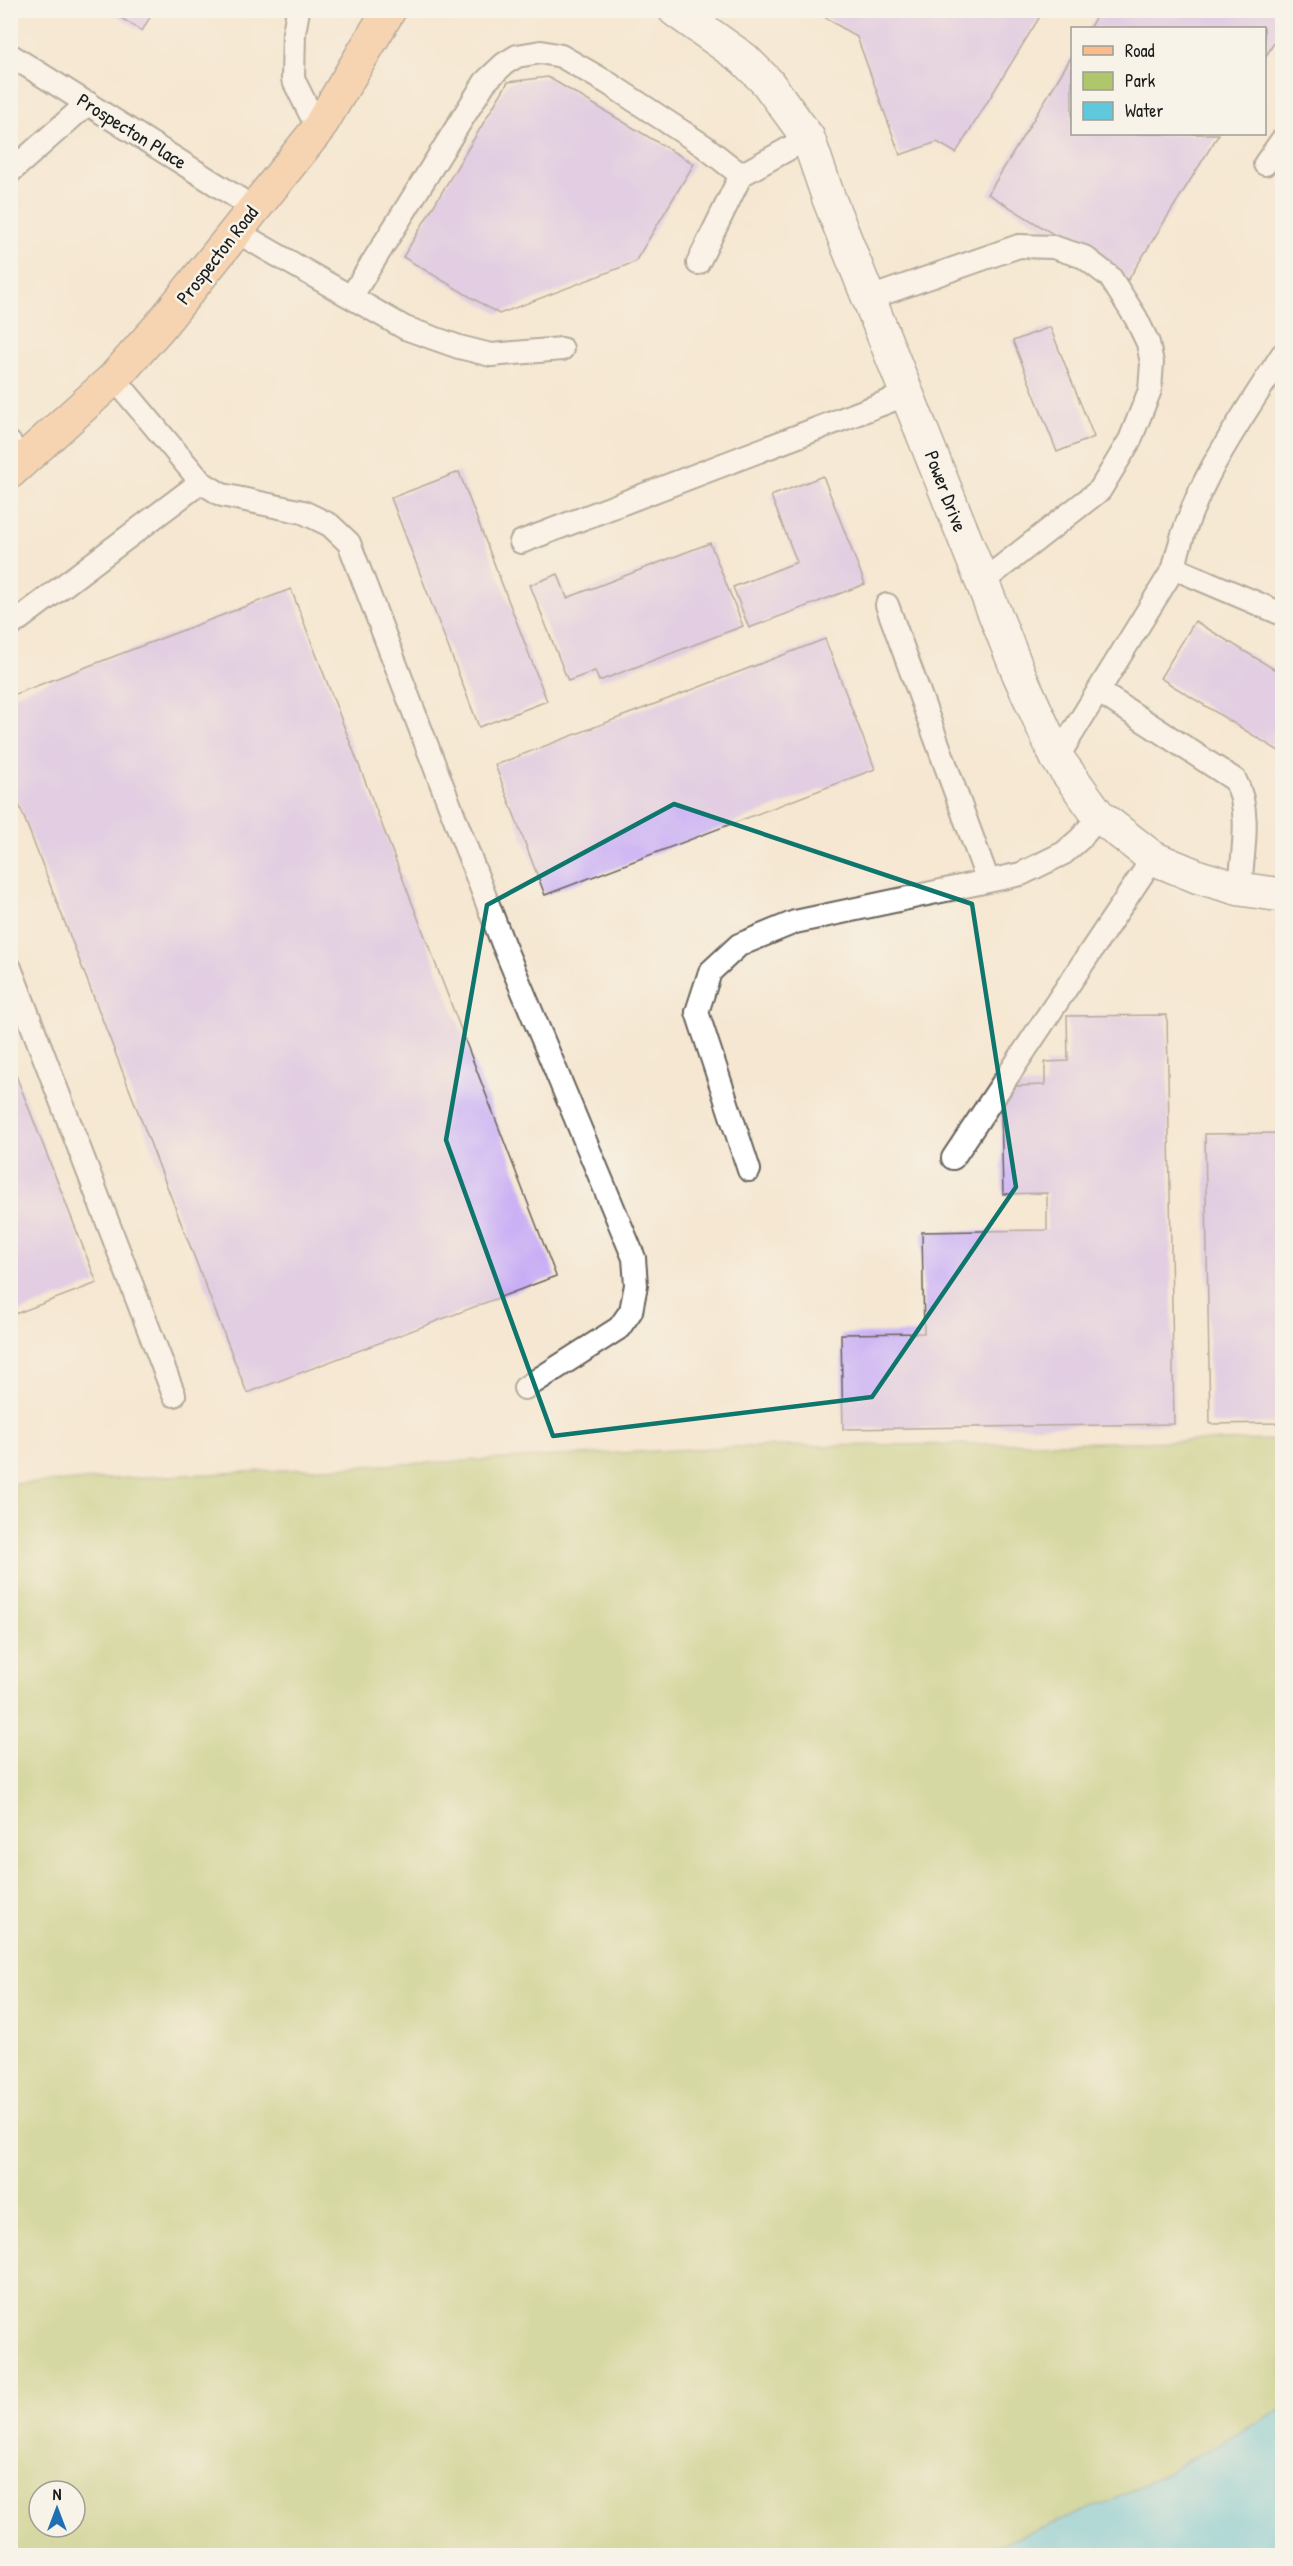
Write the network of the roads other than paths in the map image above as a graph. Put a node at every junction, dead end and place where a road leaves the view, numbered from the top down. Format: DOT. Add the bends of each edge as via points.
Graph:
graph roads {
  1 [pos="298,10"];
  2 [pos="389,10"];
  3 [pos="675,10"];
  4 [pos="10,55"];
  5 [pos="88,103"];
  6 [pos="318,129"];
  7 [pos="808,138"];
  8 [pos="1282,140"];
  9 [pos="1265,164"];
  10 [pos="10,172"];
  11 [pos="741,175"];
  12 [pos="245,220"];
  13 [pos="698,263"];
  14 [pos="351,297"];
  15 [pos="870,298"];
  16 [pos="561,349"];
  17 [pos="1282,355"];
  18 [pos="114,378"];
  19 [pos="908,394"];
  20 [pos="15,459"];
  21 [pos="201,482"];
  22 [pos="521,542"];
  23 [pos="1174,568"];
  24 [pos="982,582"];
  25 [pos="887,605"];
  26 [pos="1282,614"];
  27 [pos="10,626"];
  28 [pos="1098,691"];
  29 [pos="1057,758"];
  30 [pos="1099,816"];
  31 [pos="1153,858"];
  32 [pos="988,881"];
  33 [pos="1240,889"];
  34 [pos="1282,895"];
  35 [pos="10,968"];
  36 [pos="953,1158"];
  37 [pos="749,1170"];
  38 [pos="525,1388"];
  39 [pos="174,1395"];
  1 -- 6 [label="lane" via="293,79"];
  2 -- 6 [label="main road, Prospecton Road"];
  3 -- 7 [label="street, Power Drive" via="744,59 767,82"];
  4 -- 5 [label="lane, Prospecton Place"];
  5 -- 10 [label="lane"];
  5 -- 12 [label="lane, Prospecton Place"];
  6 -- 12 [label="main road, Prospecton Road"];
  7 -- 11 [label="lane"];
  7 -- 15 [label="street, Power Drive"];
  8 -- 9 [label="lane"];
  11 -- 13 [label="lane"];
  11 -- 14 [label="lane" via="704,146 561,56 541,52 517,56 484,82"];
  12 -- 14 [label="lane, Prospecton Place"];
  12 -- 18 [label="main road, Prospecton Road"];
  14 -- 16 [label="lane, Prospecton Place" via="405,328 491,355"];
  15 -- 19 [label="street, Power Drive"];
  15 -- 24 [label="lane" via="1019,246 1053,247 1084,257 1110,277 1148,343 1152,363 1150,390 1130,440 1100,490"];
  17 -- 23 [label="lane" via="1213,463 1193,503"];
  18 -- 20 [label="main road, Prospecton Road"];
  18 -- 21 [label="lane"];
  19 -- 22 [label="lane"];
  19 -- 24 [label="street, Power Drive"];
  21 -- 27 [label="lane"];
  21 -- 38 [label="lane" via="222,495 303,512 330,525 349,543 503,944 634,1258 636,1285 631,1311 619,1328"];
  23 -- 26 [label="lane"];
  23 -- 28 [label="lane"];
  24 -- 29 [label="street, Power Drive"];
  25 -- 32 [label="lane"];
  28 -- 29 [label="lane"];
  28 -- 33 [label="lane" via="1235,780 1244,807"];
  29 -- 30 [label="street, Power Drive"];
  30 -- 31 [label="street, Power Drive"];
  30 -- 32 [label="lane" via="1064,853 1022,874"];
  31 -- 33 [label="street, Power Drive"];
  31 -- 36 [label="lane"];
  32 -- 37 [label="lane" via="795,922 739,945 710,972 697,1012"];
  33 -- 34 [label="street, Power Drive"];
  35 -- 39 [label="lane"];
}
